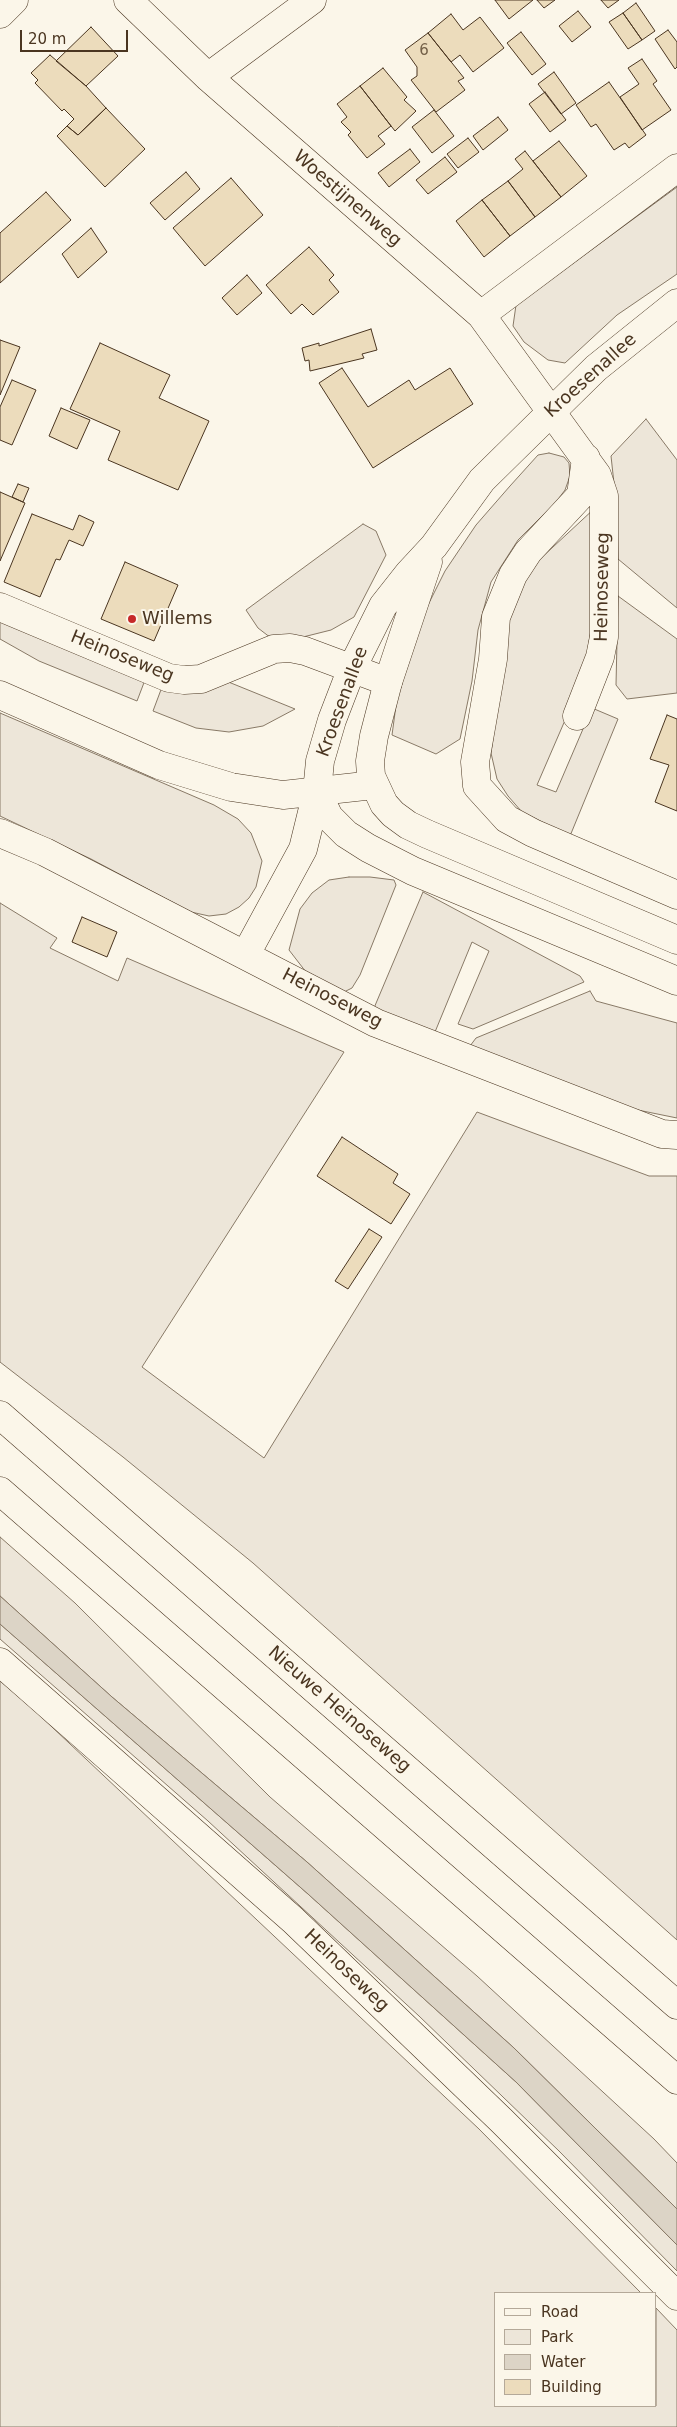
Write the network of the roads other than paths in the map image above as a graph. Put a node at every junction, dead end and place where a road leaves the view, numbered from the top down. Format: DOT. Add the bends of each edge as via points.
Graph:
graph roads {
  1 [pos="14,0"];
  2 [pos="128,0"];
  3 [pos="312,0"];
  4 [pos="0,14"];
  5 [pos="208,77"];
  6 [pos="677,168"];
  7 [pos="677,303"];
  8 [pos="481,315"];
  9 [pos="550,411"];
  10 [pos="586,458"];
  11 [pos="434,546"];
  12 [pos="0,607"];
  13 [pos="352,668"];
  14 [pos="388,682"];
  15 [pos="0,695"];
  16 [pos="577,716"];
  17 [pos="374,785"];
  18 [pos="317,792"];
  19 [pos="0,833"];
  20 [pos="677,895"];
  21 [pos="677,940"];
  22 [pos="246,954"];
  23 [pos="677,981"];
  24 [pos="677,1135"];
  25 [pos="0,1416"];
  26 [pos="0,1491"];
  27 [pos="0,1662"];
  28 [pos="677,2006"];
  29 [pos="648,2054"];
  30 [pos="677,2080"];
  31 [pos="677,2090"];
  32 [pos="677,2296"];
  1 -- 4 [label="main road"];
  2 -- 5 [label="main road, Woestijnenweg"];
  3 -- 5 [label="main road"];
  5 -- 8 [label="main road, Woestijnenweg"];
  6 -- 8 [label="main road"];
  7 -- 9 [label="main road, Kroesenallee" via="596,368"];
  8 -- 9 [label="main road, Woestijnenweg"];
  9 -- 10 [label="main road, Heinoseweg"];
  9 -- 11 [label="main road, Kroesenallee" via="482,480"];
  10 -- 16 [label="main road, Heinoseweg" via="597,475 604,496 605,608 600,658"];
  10 -- 20 [label="main road" via="581,495 528,552 513,575 496,617 493,659 474,762 477,786 506,819"];
  11 -- 13 [label="main road, Kroesenallee" via="383,606"];
  11 -- 14 [label="main road, Kroesenallee"];
  12 -- 13 [label="main road, Heinoseweg" via="169,678 200,678 274,649 290,648"];
  13 -- 14 [label="main road, Heinoseweg"];
  13 -- 18 [label="main road, Kroesenallee" via="320,761"];
  14 -- 17 [label="main road, Kroesenallee" via="370,761"];
  15 -- 18 [label="main road" via="159,765 256,792 283,795"];
  17 -- 18 [label="main road"];
  17 -- 21 [label="main road" via="384,804 408,825"];
  18 -- 22 [label="main road, Kroesenallee" via="303,849"];
  18 -- 23 [label="main road" via="329,817 346,834 368,848 412,871"];
  19 -- 22 [label="main road, Heinoseweg" via="45,852"];
  22 -- 24 [label="main road, Heinoseweg" via="376,1023 662,1134"];
  25 -- 28 [label="main road, Nieuwe Heinoseweg"];
  26 -- 29 [label="main road"];
  27 -- 32 [label="main road, Heinoseweg" via="293,1920 502,2121"];
  29 -- 30 [label="main road"];
  29 -- 31 [label="main road"];
}
